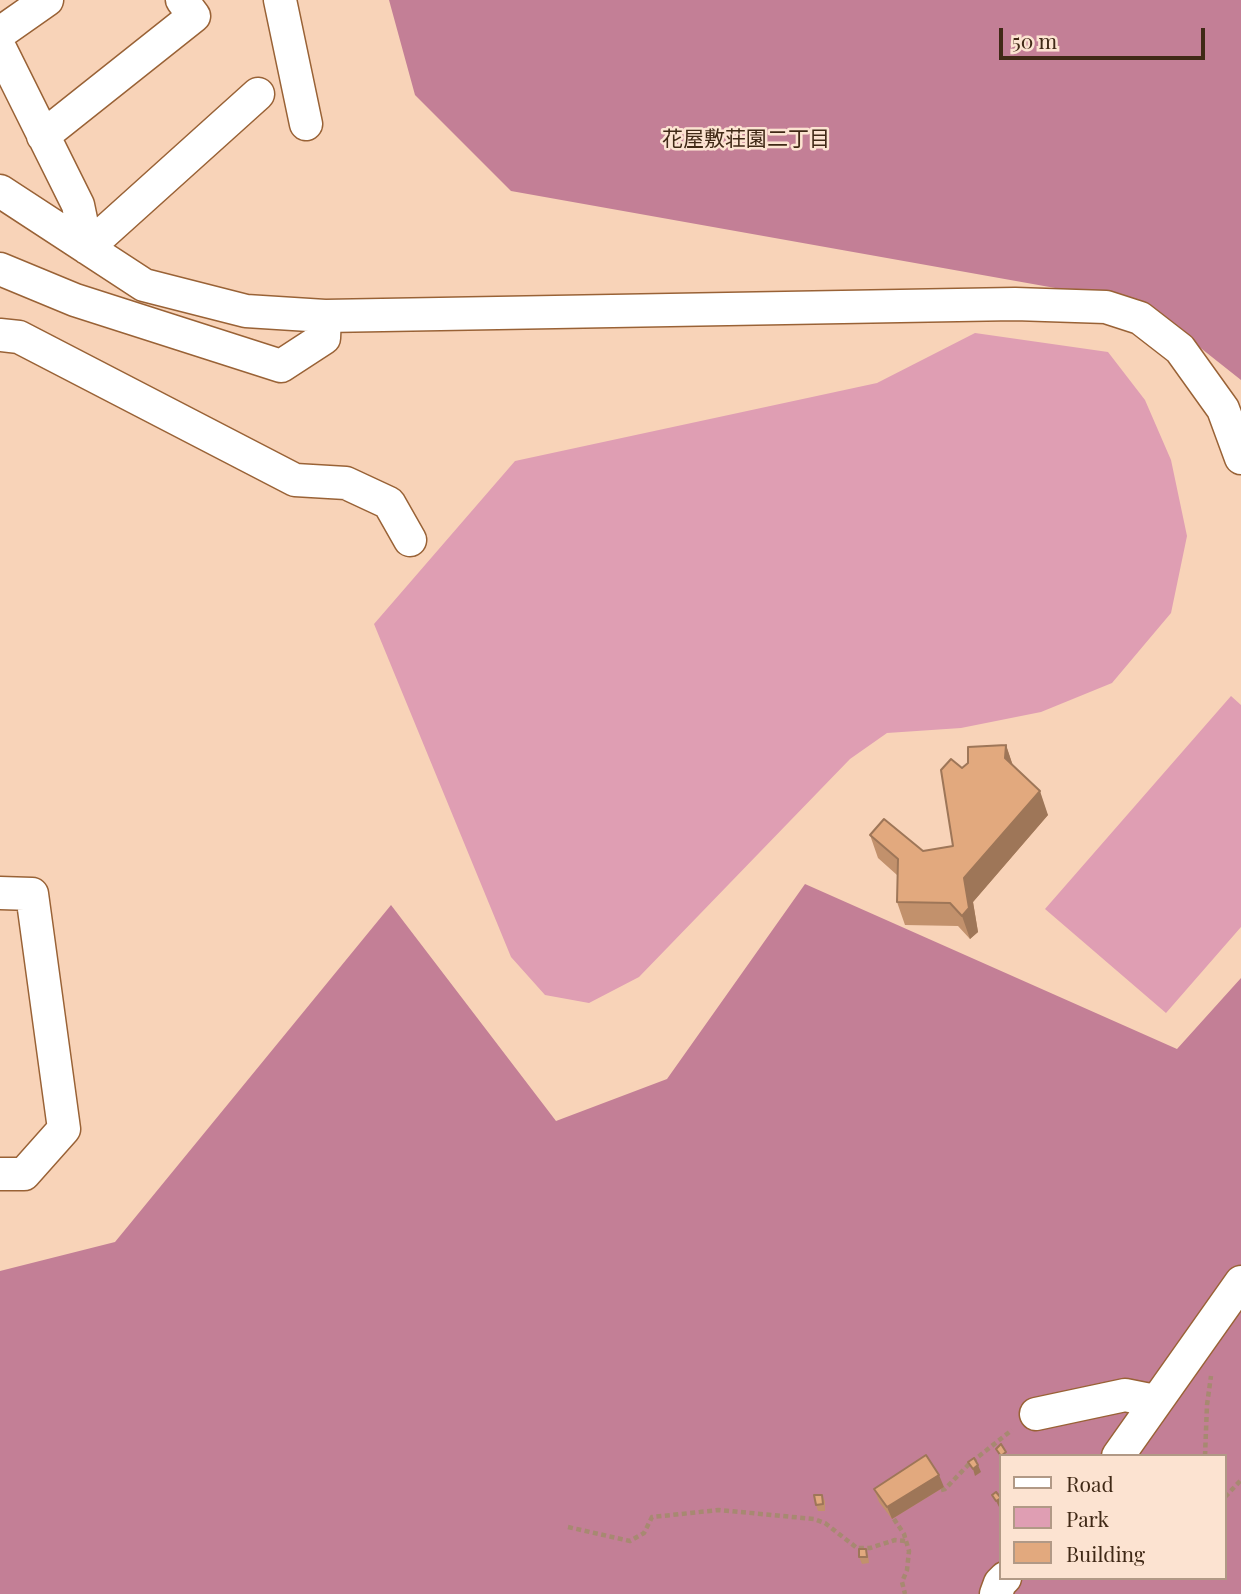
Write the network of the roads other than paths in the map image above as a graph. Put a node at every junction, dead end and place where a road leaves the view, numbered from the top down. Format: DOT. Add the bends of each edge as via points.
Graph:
graph roads {
  1 [pos="47,0"];
  2 [pos="182,0"];
  3 [pos="280,0"];
  4 [pos="0,33"];
  5 [pos="0,48"];
  6 [pos="258,94"];
  7 [pos="306,124"];
  8 [pos="43,136"];
  9 [pos="0,191"];
  10 [pos="87,248"];
  11 [pos="0,269"];
  12 [pos="325,316"];
  13 [pos="0,335"];
  14 [pos="1241,458"];
  15 [pos="410,540"];
  16 [pos="0,893"];
  17 [pos="0,1174"];
  18 [pos="1241,1282"];
  19 [pos="1155,1401"];
  20 [pos="1036,1414"];
  21 [pos="1119,1454"];
  1 -- 4 [label="street"];
  2 -- 8 [label="street" via="194,16"];
  3 -- 7 [label="street"];
  5 -- 8 [label="street"];
  6 -- 10 [label="street"];
  8 -- 10 [label="street" via="78,205"];
  9 -- 10 [label="street"];
  10 -- 12 [label="street" via="144,285 246,311"];
  11 -- 12 [label="street" via="75,300 281,366 324,338"];
  12 -- 14 [label="street" via="1015,304 1106,307 1140,318 1180,349 1223,409"];
  13 -- 15 [label="street" via="19,337 295,480 345,484 389,503"];
  16 -- 17 [label="street" via="32,894 64,1129 24,1174"];
  18 -- 19 [label="street"];
  19 -- 20 [label="street" via="1125,1395"];
  19 -- 21 [label="street"];
}
